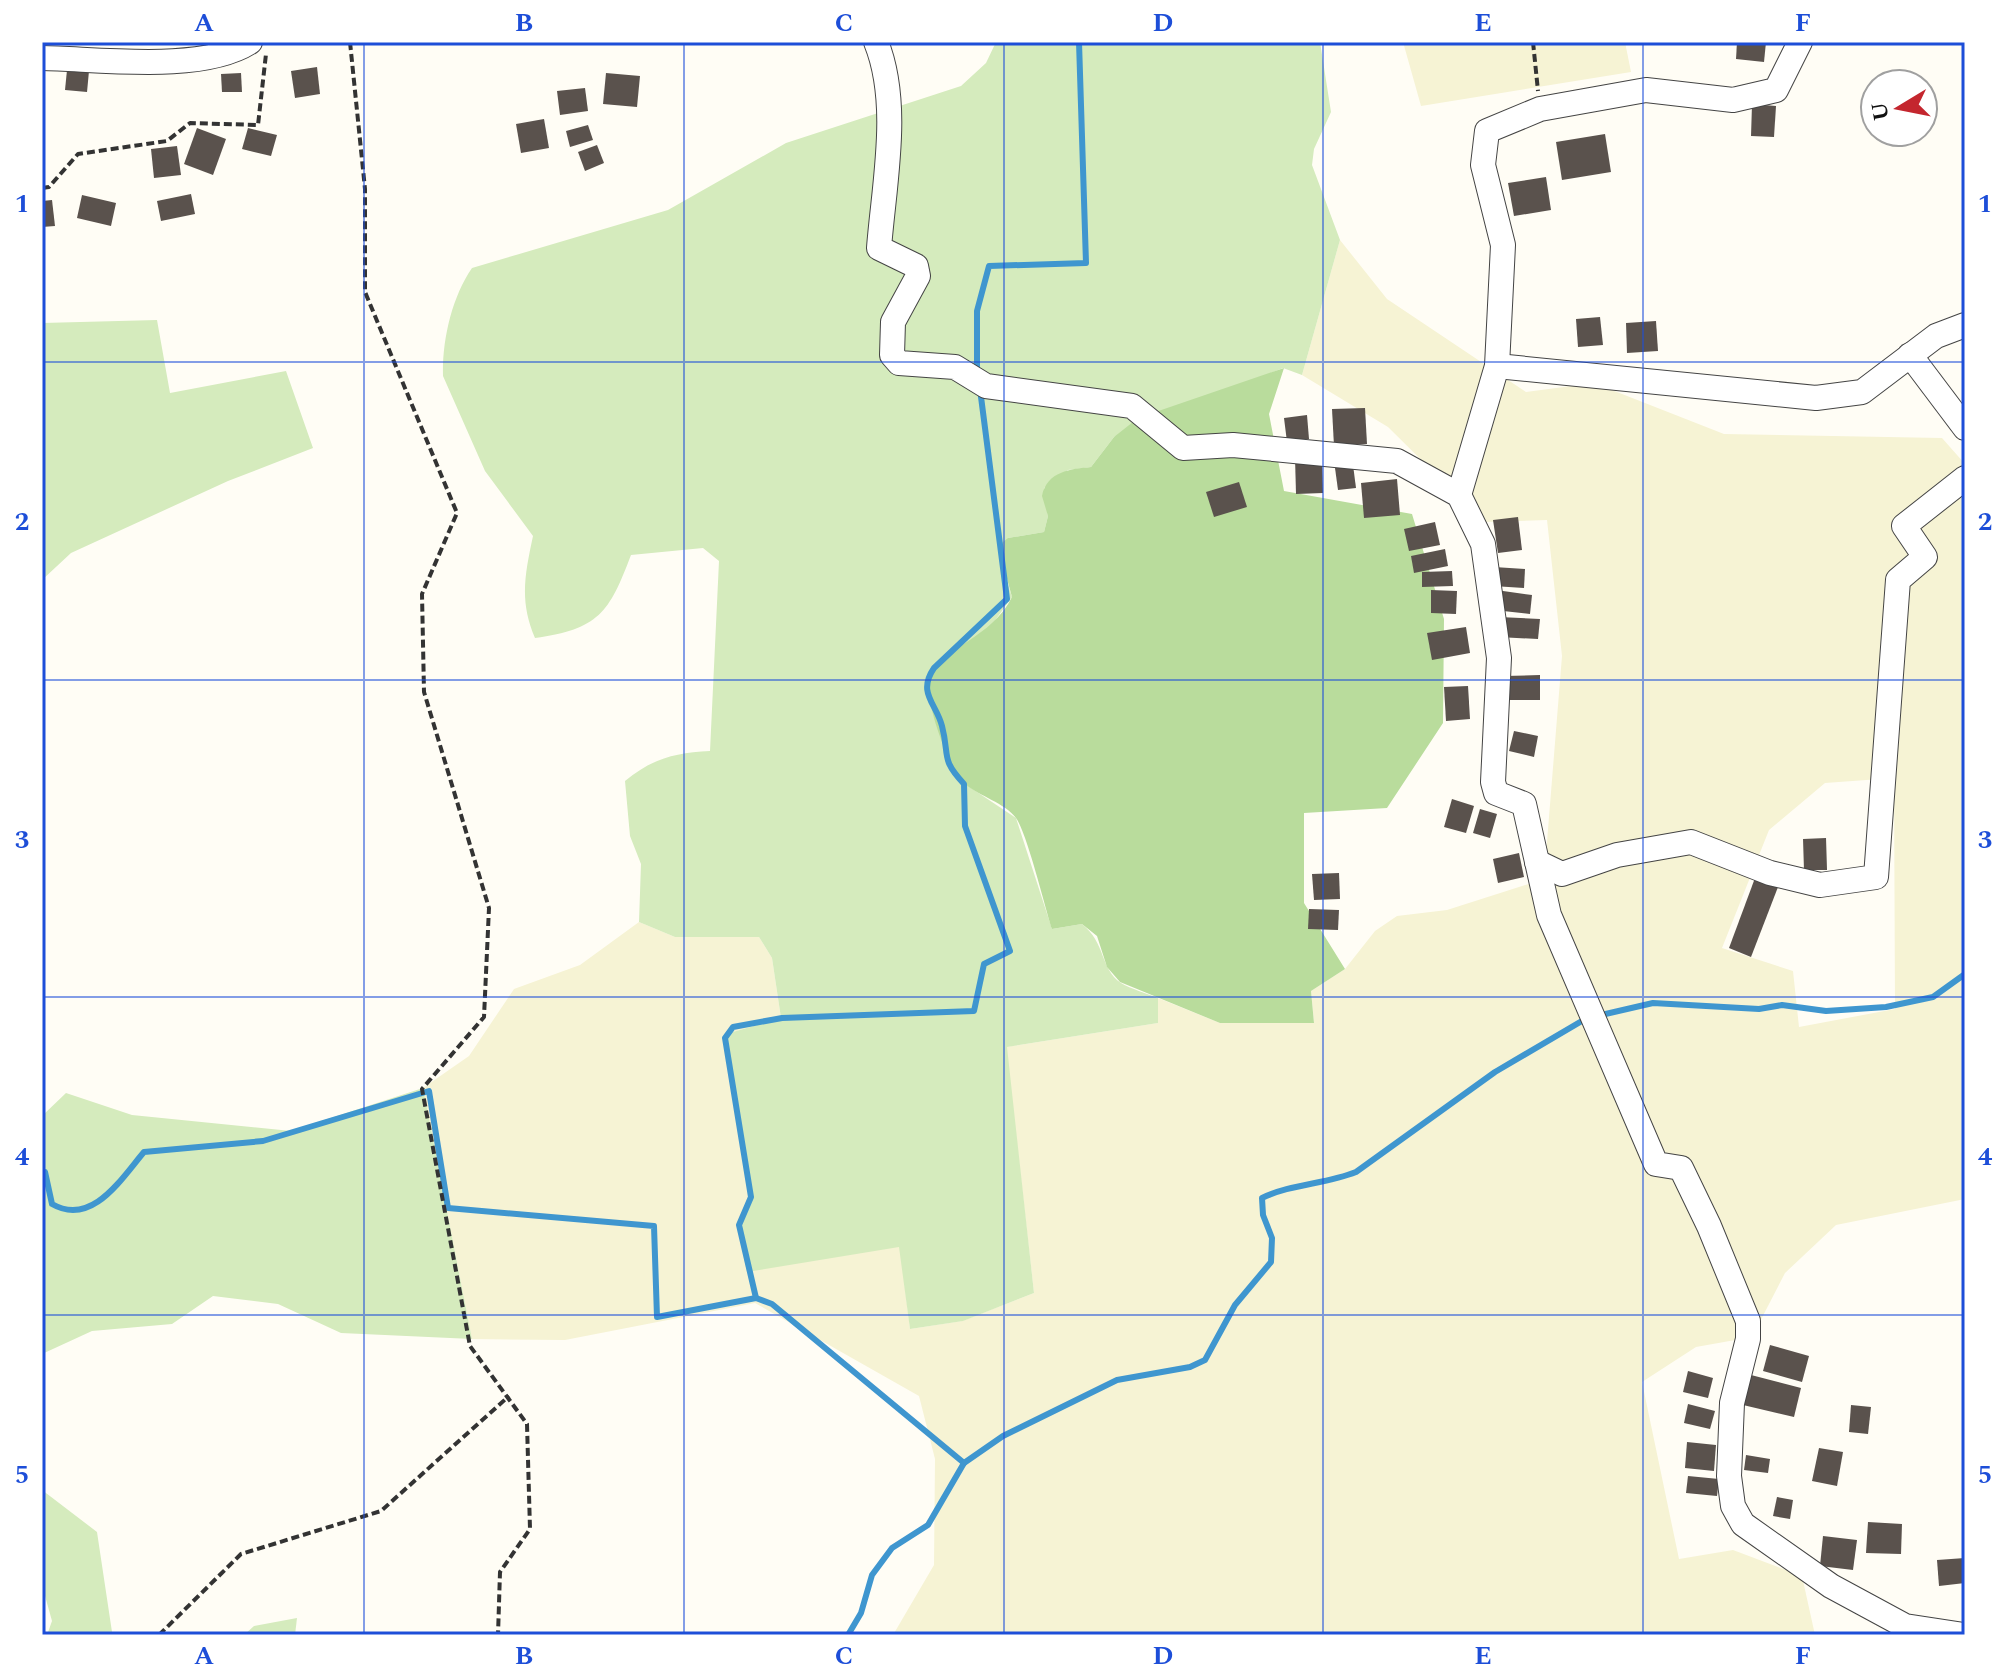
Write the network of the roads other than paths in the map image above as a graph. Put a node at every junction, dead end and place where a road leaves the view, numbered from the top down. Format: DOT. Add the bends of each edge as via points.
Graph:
graph roads {
  1 [pos="250,42"];
  2 [pos="876,42"];
  3 [pos="1800,42"];
  4 [pos="42,58"];
  5 [pos="1965,325"];
  6 [pos="1910,355"];
  7 [pos="1497,366"];
  8 [pos="1965,428"];
  9 [pos="1965,478"];
  10 [pos="1459,495"];
  11 [pos="1537,862"];
  12 [pos="1964,1635"];
  1 -- 4 [label="street" via="202,60"];
  2 -- 10 [label="street" via="886,78 887,137 879,248 916,266 918,276 893,322 892,355 899,363 955,367 977,380 1132,406 1183,448 1233,445 1397,461"];
  3 -- 7 [label="street" via="1776,90 1733,100 1646,90 1540,109 1487,131 1483,165 1503,245"];
  5 -- 6 [label="street" via="1936,336"];
  6 -- 7 [label="street" via="1862,392 1816,398"];
  6 -- 8 [label="street"];
  7 -- 10 [label="street"];
  9 -- 11 [label="street" via="1904,526 1925,557 1898,580 1876,877 1820,885 1770,873 1691,842 1617,855 1562,874"];
  10 -- 11 [label="street" via="1483,544 1499,658 1493,782 1496,793 1524,804"];
  11 -- 12 [label="street" via="1549,915 1656,1164 1681,1168 1748,1321 1732,1403 1733,1506 1743,1524 1831,1586 1905,1626"];
}
